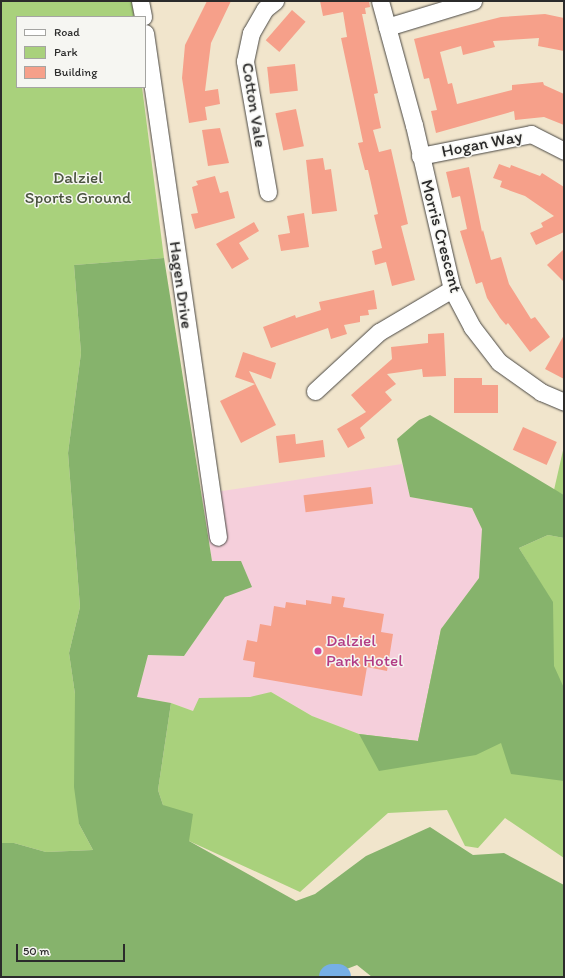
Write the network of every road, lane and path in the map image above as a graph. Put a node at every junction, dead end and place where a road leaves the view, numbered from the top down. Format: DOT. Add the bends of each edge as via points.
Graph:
graph roads {
  1 [pos="140,1"];
  2 [pos="275,1"];
  3 [pos="380,1"];
  4 [pos="473,1"];
  5 [pos="143,16"];
  6 [pos="387,27"];
  7 [pos="146,40"];
  8 [pos="564,151"];
  9 [pos="420,156"];
  10 [pos="268,192"];
  11 [pos="452,288"];
  12 [pos="315,390"];
  13 [pos="564,402"];
  14 [pos="218,537"];
  1 -- 5 [label="street"];
  2 -- 10 [label="street, Cotton Vale" via="266,9 251,33 245,61"];
  3 -- 6 [label="street, Morris Crescent"];
  4 -- 6 [label="street"];
  6 -- 9 [label="street, Morris Crescent"];
  7 -- 14 [label="street, Hagen Drive"];
  8 -- 9 [label="street, Hogan Way" via="531,134"];
  9 -- 11 [label="street, Morris Crescent"];
  11 -- 12 [label="street" via="379,332"];
  11 -- 13 [label="street, Morris Crescent" via="472,327 499,362 541,392"];
}
